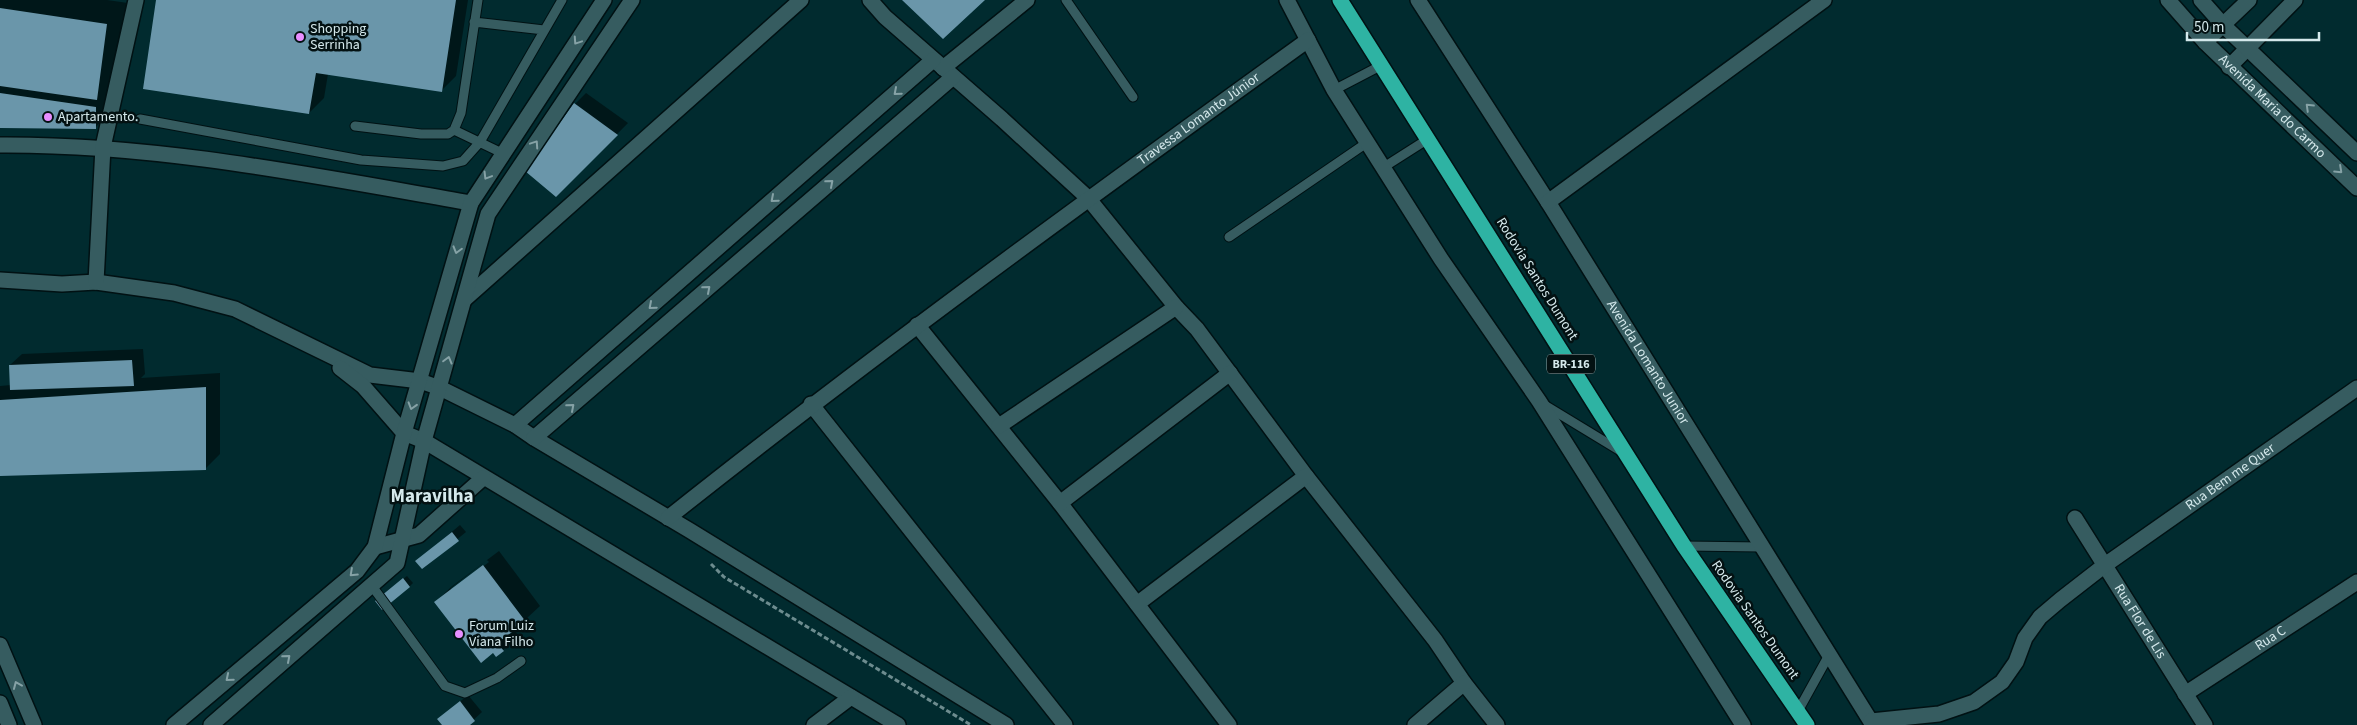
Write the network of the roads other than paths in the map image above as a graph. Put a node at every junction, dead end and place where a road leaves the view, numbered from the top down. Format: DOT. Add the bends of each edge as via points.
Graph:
graph roads {
  1 [pos="136,0"];
  2 [pos="478,0"];
  3 [pos="562,0"];
  4 [pos="604,0"];
  5 [pos="632,0"];
  6 [pos="801,0"];
  7 [pos="870,0"];
  8 [pos="1027,0"];
  9 [pos="1066,0"];
  10 [pos="1340,0"];
  11 [pos="1418,0"];
  12 [pos="1824,0"];
  13 [pos="2168,0"];
  14 [pos="2201,0"];
  15 [pos="2250,0"];
  16 [pos="2295,0"];
  17 [pos="1289,1"];
  18 [pos="474,22"];
  19 [pos="2224,26"];
  20 [pos="544,30"];
  21 [pos="1308,40"];
  22 [pos="2205,42"];
  23 [pos="2248,48"];
  24 [pos="1382,65"];
  25 [pos="2230,67"];
  26 [pos="943,68"];
  27 [pos="1334,90"];
  28 [pos="1133,97"];
  29 [pos="140,120"];
  30 [pos="355,126"];
  31 [pos="454,130"];
  32 [pos="1428,139"];
  33 [pos="480,142"];
  34 [pos="1368,142"];
  35 [pos="0,145"];
  36 [pos="103,147"];
  37 [pos="2357,152"];
  38 [pos="502,153"];
  39 [pos="521,165"];
  40 [pos="1384,167"];
  41 [pos="2357,188"];
  42 [pos="1088,198"];
  43 [pos="1548,202"];
  44 [pos="471,203"];
  45 [pos="488,214"];
  46 [pos="1229,237"];
  47 [pos="0,280"];
  48 [pos="96,282"];
  49 [pos="465,298"];
  50 [pos="1176,307"];
  51 [pos="917,325"];
  52 [pos="318,351"];
  53 [pos="1230,373"];
  54 [pos="420,382"];
  55 [pos="440,388"];
  56 [pos="2357,388"];
  57 [pos="1539,401"];
  58 [pos="811,404"];
  59 [pos="515,425"];
  60 [pos="999,426"];
  61 [pos="404,433"];
  62 [pos="534,438"];
  63 [pos="424,441"];
  64 [pos="1630,458"];
  65 [pos="1306,476"];
  66 [pos="483,478"];
  67 [pos="1060,503"];
  68 [pos="668,518"];
  69 [pos="2075,518"];
  70 [pos="401,540"];
  71 [pos="1684,546"];
  72 [pos="375,547"];
  73 [pos="1762,547"];
  74 [pos="2105,565"];
  75 [pos="2357,582"];
  76 [pos="372,586"];
  77 [pos="1137,604"];
  78 [pos="0,645"];
  79 [pos="1830,655"];
  80 [pos="521,661"];
  81 [pos="1464,683"];
  82 [pos="2185,694"];
  83 [pos="851,697"];
  84 [pos="0,703"];
  85 [pos="1798,711"];
  86 [pos="217,723"];
  87 [pos="1872,723"];
  88 [pos="9,725"];
  89 [pos="34,725"];
  90 [pos="174,725"];
  91 [pos="814,725"];
  92 [pos="898,725"];
  93 [pos="1006,725"];
  94 [pos="1065,725"];
  95 [pos="1229,725"];
  96 [pos="1415,725"];
  97 [pos="1497,725"];
  98 [pos="1743,725"];
  99 [pos="1807,725"];
  100 [pos="2205,725"];
  1 -- 36 [label="street"];
  2 -- 18 [label="lane"];
  3 -- 20 [label="lane"];
  4 -- 38 [label="street, one-way"];
  39 -- 5 [label="street, one-way"];
  6 -- 49 [label="street"];
  7 -- 26 [label="street"];
  8 -- 26 [label="street"];
  9 -- 28 [label="lane"];
  10 -- 24 [label="highway, Rodovia Santos Dumont / BR-116"];
  11 -- 43 [label="street, Avenida Lomanto Junior"];
  12 -- 43 [label="street"];
  13 -- 22 [label="street, Avenida Maria do Carmo"];
  14 -- 19 [label="street, Avenida Maria do Carmo"];
  15 -- 19 [label="street"];
  16 -- 23 [label="street"];
  17 -- 21 [label="street"];
  18 -- 20 [label="lane"];
  18 -- 31 [label="lane" via="462,113"];
  19 -- 22 [label="street"];
  19 -- 23 [label="street, Avenida Maria do Carmo"];
  20 -- 33 [label="lane"];
  21 -- 27 [label="street"];
  21 -- 42 [label="street, Travessa Lomanto Júnior"];
  22 -- 25 [label="street, Avenida Maria do Carmo"];
  23 -- 25 [label="street"];
  37 -- 23 [label="street, Avenida Maria do Carmo, one-way"];
  24 -- 27 [label="lane"];
  24 -- 32 [label="highway, Rodovia Santos Dumont / BR-116"];
  25 -- 41 [label="street, Avenida Maria do Carmo, one-way"];
  26 -- 42 [label="street"];
  26 -- 59 [label="street, one-way"];
  62 -- 26 [label="street, one-way"];
  27 -- 34 [label="street"];
  29 -- 33 [label="lane" via="361,160 443,166 463,161"];
  30 -- 31 [label="lane" via="422,134 448,134"];
  31 -- 33 [label="lane"];
  32 -- 40 [label="lane"];
  32 -- 64 [label="highway, Rodovia Santos Dumont / BR-116"];
  33 -- 38 [label="lane"];
  34 -- 40 [label="street"];
  34 -- 46 [label="lane"];
  35 -- 36 [label="street"];
  36 -- 44 [label="street" via="294,172"];
  36 -- 48 [label="street"];
  38 -- 39 [label="street"];
  38 -- 44 [label="street, one-way"];
  39 -- 45 [label="street"];
  40 -- 57 [label="street" via="1441,259"];
  42 -- 50 [label="street"];
  42 -- 51 [label="street, Travessa Lomanto Júnior"];
  43 -- 73 [label="street, Avenida Lomanto Junior"];
  44 -- 45 [label="street"];
  44 -- 54 [label="street, one-way"];
  45 -- 49 [label="street"];
  47 -- 48 [label="street" via="62,284"];
  48 -- 52 [label="street" via="174,293 236,309"];
  55 -- 49 [label="street, one-way"];
  50 -- 53 [label="street"];
  50 -- 60 [label="street"];
  51 -- 58 [label="street, Travessa Lomanto Júnior"];
  51 -- 60 [label="street"];
  52 -- 54 [label="street" via="370,375"];
  52 -- 61 [label="street" via="363,386"];
  53 -- 65 [label="street"];
  53 -- 67 [label="street"];
  54 -- 55 [label="street"];
  54 -- 61 [label="street, one-way"];
  55 -- 59 [label="street"];
  55 -- 63 [label="street"];
  56 -- 74 [label="street, Rua Bem me Quer"];
  57 -- 64 [label="lane"];
  57 -- 98 [label="street"];
  58 -- 68 [label="street, Travessa Lomanto Júnior"];
  58 -- 94 [label="street"];
  59 -- 62 [label="street"];
  60 -- 67 [label="street"];
  61 -- 63 [label="street"];
  61 -- 72 [label="street"];
  62 -- 68 [label="street"];
  63 -- 66 [label="street"];
  63 -- 70 [label="street"];
  64 -- 71 [label="highway, Rodovia Santos Dumont / BR-116"];
  65 -- 77 [label="street"];
  65 -- 81 [label="street" via="1435,640"];
  66 -- 70 [label="street" via="419,535"];
  66 -- 83 [label="street"];
  67 -- 77 [label="street"];
  68 -- 93 [label="street"];
  69 -- 74 [label="street, Rua Flor de Lis"];
  70 -- 72 [label="street"];
  70 -- 76 [label="street" via="397,563"];
  71 -- 73 [label="lane"];
  71 -- 85 [label="highway, Rodovia Santos Dumont / BR-116"];
  72 -- 90 [label="street, one-way" via="357,570"];
  73 -- 79 [label="street, Avenida Lomanto Junior"];
  74 -- 82 [label="street, Rua Flor de Lis"];
  74 -- 87 [label="street, Rua Bem me Quer" via="2040,617 2002,682 1974,702 1939,714"];
  75 -- 82 [label="street, Rua C"];
  76 -- 80 [label="lane" via="444,686 465,693 498,678"];
  86 -- 76 [label="street, one-way"];
  77 -- 95 [label="street"];
  89 -- 78 [label="street, one-way"];
  79 -- 85 [label="lane"];
  79 -- 87 [label="street, Avenida Lomanto Junior"];
  81 -- 96 [label="street"];
  81 -- 97 [label="street"];
  82 -- 100 [label="street, Rua Flor de Lis"];
  83 -- 91 [label="street"];
  83 -- 92 [label="street"];
  84 -- 88 [label="street"];
  85 -- 99 [label="highway, Rodovia Santos Dumont / BR-116"];
}
